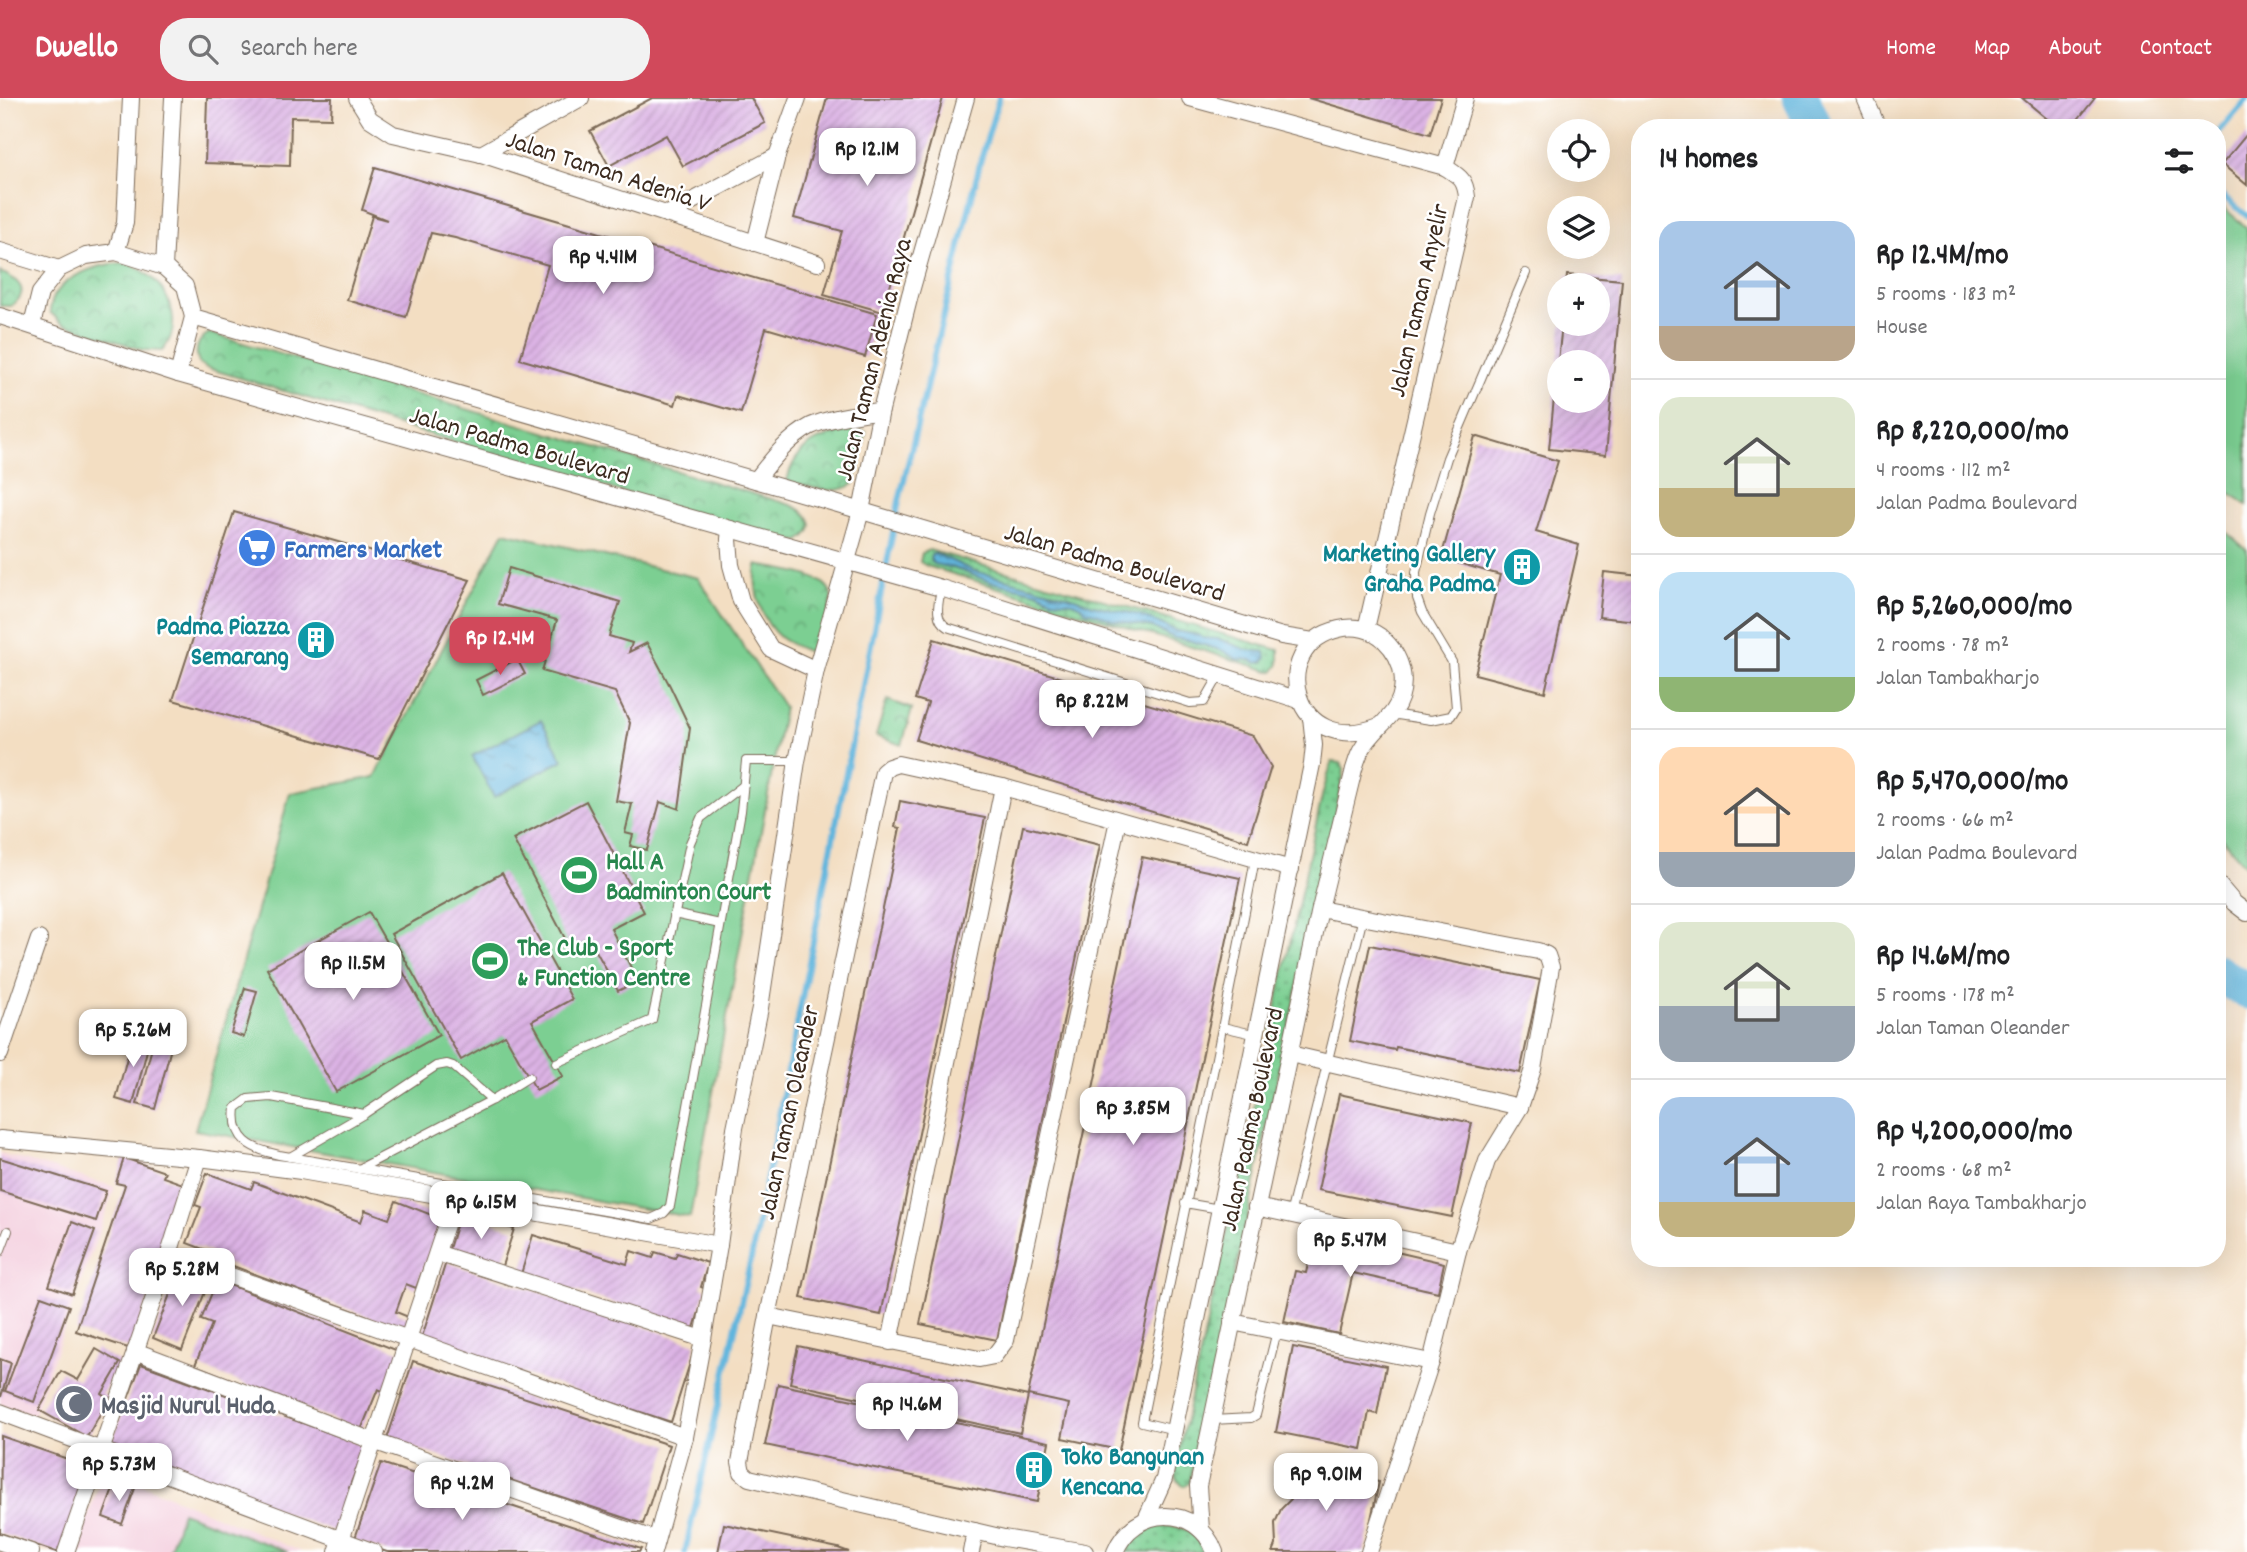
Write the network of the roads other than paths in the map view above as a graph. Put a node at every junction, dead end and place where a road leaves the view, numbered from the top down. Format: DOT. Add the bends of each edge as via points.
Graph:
graph roads {
  1 [pos="131,98"];
  2 [pos="173,98"];
  3 [pos="357,98"];
  4 [pos="581,98"];
  5 [pos="798,98"];
  6 [pos="965,98"];
  7 [pos="1189,98"];
  8 [pos="1465,98"];
  9 [pos="1865,98"];
  10 [pos="1874,119"];
  11 [pos="481,154"];
  12 [pos="777,156"];
  13 [pos="1445,167"];
  14 [pos="668,214"];
  15 [pos="755,243"];
  16 [pos="0,251"];
  17 [pos="116,252"];
  18 [pos="817,263"];
  19 [pos="164,267"];
  20 [pos="59,269"];
  21 [pos="1526,272"];
  22 [pos="0,316"];
  23 [pos="193,317"];
  24 [pos="32,326"];
  25 [pos="178,374"];
  26 [pos="881,410"];
  27 [pos="756,480"];
  28 [pos="862,511"];
  29 [pos="730,529"];
  30 [pos="848,562"];
  31 [pos="1378,573"];
  32 [pos="1416,585"];
  33 [pos="937,587"];
  34 [pos="1366,629"];
  35 [pos="1313,641"];
  36 [pos="816,670"];
  37 [pos="1220,674"];
  38 [pos="1299,700"];
  39 [pos="1391,714"];
  40 [pos="1311,717"];
  41 [pos="1378,726"];
  42 [pos="797,761"];
  43 [pos="744,785"];
  44 [pos="1003,787"];
  45 [pos="1118,820"];
  46 [pos="1255,859"];
  47 [pos="1291,869"];
  48 [pos="2226,894"];
  49 [pos="1320,909"];
  50 [pos="2247,913"];
  51 [pos="674,914"];
  52 [pos="1363,917"];
  53 [pos="720,923"];
  54 [pos="38,939"];
  55 [pos="1223,1027"];
  56 [pos="1257,1035"];
  57 [pos="0,1054"];
  58 [pos="1290,1054"];
  59 [pos="556,1063"];
  60 [pos="1325,1063"];
  61 [pos="529,1077"];
  62 [pos="492,1100"];
  63 [pos="1520,1107"];
  64 [pos="364,1114"];
  65 [pos="0,1139"];
  66 [pos="290,1157"];
  67 [pos="199,1158"];
  68 [pos="359,1169"];
  69 [pos="455,1198"];
  70 [pos="1185,1203"];
  71 [pos="1256,1208"];
  72 [pos="1221,1209"];
  73 [pos="1290,1214"];
  74 [pos="8,1231"];
  75 [pos="719,1245"];
  76 [pos="1458,1251"];
  77 [pos="0,1252"];
  78 [pos="437,1253"];
  79 [pos="169,1254"];
  80 [pos="768,1316"];
  81 [pos="1232,1322"];
  82 [pos="1277,1331"];
  83 [pos="408,1338"];
  84 [pos="703,1339"];
  85 [pos="890,1342"];
  86 [pos="135,1351"];
  87 [pos="1431,1362"];
  88 [pos="0,1412"];
  89 [pos="1212,1420"];
  90 [pos="1175,1430"];
  91 [pos="685,1437"];
  92 [pos="373,1441"];
  93 [pos="101,1449"];
  94 [pos="1146,1519"];
  95 [pos="1201,1530"];
  96 [pos="975,1531"];
  97 [pos="0,1542"];
  98 [pos="1002,1545"];
  99 [pos="338,1546"];
  100 [pos="654,1546"];
  101 [pos="31,1552"];
  102 [pos="66,1552"];
  103 [pos="373,1552"];
  104 [pos="971,1552"];
  105 [pos="1085,1552"];
  106 [pos="1115,1552"];
  107 [pos="1215,1552"];
  108 [pos="1369,1552"];
  1 -- 17 [label="street" via="125,223"];
  2 -- 19 [label="street"];
  3 -- 11 [label="street, Jalan Taman Adenia V" via="370,119 393,134"];
  4 -- 11 [label="street"];
  5 -- 12 [label="street"];
  6 -- 26 [label="street, Jalan Taman Adenia Raya"];
  7 -- 13 [label="street, Jalan Taman Anyelir"];
  8 -- 13 [label="street"];
  9 -- 10 [label="street"];
  11 -- 14 [label="street, Jalan Taman Adenia V"];
  12 -- 14 [label="street"];
  12 -- 15 [label="street"];
  13 -- 31 [label="street, Jalan Taman Anyelir" via="1461,177 1467,197"];
  14 -- 15 [label="street, Jalan Taman Adenia V"];
  15 -- 18 [label="street, Jalan Taman Adenia V"];
  16 -- 20 [label="street"];
  17 -- 19 [label="street"];
  17 -- 20 [label="street" via="86,256"];
  19 -- 23 [label="street" via="185,286"];
  20 -- 24 [label="street" via="40,293"];
  21 -- 32 [label="lane" via="1447,458"];
  22 -- 24 [label="street"];
  23 -- 25 [label="street"];
  23 -- 27 [label="street, Jalan Padma Boulevard"];
  24 -- 25 [label="street, Jalan Padma Boulevard"];
  25 -- 29 [label="street, Jalan Padma Boulevard"];
  26 -- 27 [label="street" via="811,426 778,452"];
  26 -- 28 [label="street, Jalan Taman Adenia Raya"];
  27 -- 28 [label="street, Jalan Padma Boulevard"];
  28 -- 30 [label="street, Jalan Taman Adenia Raya"];
  28 -- 35 [label="street, Jalan Padma Boulevard" via="1282,636"];
  29 -- 30 [label="street, Jalan Padma Boulevard"];
  29 -- 36 [label="street" via="741,601 771,649"];
  30 -- 33 [label="street, Jalan Padma Boulevard"];
  30 -- 36 [label="street, Jalan Taman Adenia Raya"];
  31 -- 32 [label="lane"];
  31 -- 34 [label="street, Jalan Taman Anyelir"];
  32 -- 39 [label="lane" via="1422,612 1452,662 1456,708 1451,716 1431,720"];
  33 -- 37 [label="street"];
  33 -- 37 [label="lane" via="937,614 947,627 1190,703 1204,702"];
  34 -- 35 [label="street" via="1329,631"];
  34 -- 39 [label="street" via="1394,649 1401,665 1404,682"];
  35 -- 38 [label="street" via="1297,668"];
  36 -- 42 [label="street, Jalan Taman Adenia Raya"];
  37 -- 38 [label="street"];
  38 -- 40 [label="street"];
  39 -- 41 [label="street"];
  40 -- 41 [label="street" via="1343,734"];
  40 -- 47 [label="street, Jalan Padma Boulevard" via="1312,764"];
  41 -- 49 [label="street, Jalan Padma Boulevard" via="1354,769"];
  42 -- 43 [label="lane" via="746,761"];
  42 -- 75 [label="street, Jalan Taman Adenia Raya"];
  43 -- 51 [label="lane" via="701,818 690,843"];
  43 -- 53 [label="lane"];
  44 -- 45 [label="street"];
  44 -- 80 [label="street, Jalan Taman Oleander" via="898,764 883,772"];
  44 -- 85 [label="street"];
  45 -- 46 [label="street"];
  45 -- 85 [label="street" via="1006,1340 994,1356 979,1359"];
  46 -- 47 [label="street"];
  46 -- 55 [label="lane"];
  47 -- 56 [label="street, Jalan Padma Boulevard"];
  48 -- 50 [label="street"];
  49 -- 52 [label="street"];
  49 -- 58 [label="street, Jalan Padma Boulevard"];
  51 -- 53 [label="lane"];
  51 -- 59 [label="lane" via="652,1020"];
  52 -- 60 [label="lane"];
  52 -- 63 [label="street" via="1547,956 1551,967 1535,1056"];
  53 -- 68 [label="lane" via="670,1206 664,1213 651,1219"];
  54 -- 57 [label="street"];
  55 -- 56 [label="lane"];
  55 -- 70 [label="lane"];
  56 -- 72 [label="street, Jalan Padma Boulevard"];
  58 -- 60 [label="street"];
  58 -- 71 [label="street, Jalan Padma Boulevard"];
  60 -- 63 [label="street"];
  60 -- 73 [label="lane"];
  61 -- 62 [label="lane"];
  62 -- 64 [label="lane" via="453,1066 442,1065"];
  62 -- 68 [label="lane"];
  63 -- 76 [label="street" via="1487,1161"];
  64 -- 66 [label="lane"];
  64 -- 66 [label="lane" via="271,1097 248,1099 236,1108 234,1122 242,1139 258,1151"];
  65 -- 67 [label="street"];
  66 -- 68 [label="lane"];
  67 -- 69 [label="street"];
  67 -- 79 [label="street"];
  69 -- 75 [label="street"];
  69 -- 78 [label="street"];
  70 -- 72 [label="lane"];
  70 -- 90 [label="lane" via="1142,1422"];
  71 -- 73 [label="street"];
  71 -- 81 [label="street, Jalan Padma Boulevard"];
  72 -- 90 [label="street, Jalan Padma Boulevard"];
  73 -- 76 [label="street"];
  74 -- 77 [label="lane"];
  75 -- 84 [label="street, Jalan Taman Adenia Raya"];
  76 -- 87 [label="street"];
  78 -- 83 [label="street"];
  78 -- 84 [label="street"];
  79 -- 83 [label="street"];
  79 -- 86 [label="street"];
  80 -- 85 [label="street"];
  80 -- 96 [label="street, Jalan Taman Oleander" via="740,1462 742,1472 749,1478"];
  81 -- 82 [label="street"];
  81 -- 89 [label="street, Jalan Padma Boulevard"];
  82 -- 87 [label="street"];
  82 -- 89 [label="lane" via="1256,1415"];
  83 -- 91 [label="street"];
  83 -- 92 [label="street"];
  84 -- 91 [label="street, Jalan Taman Adenia Raya"];
  86 -- 92 [label="street"];
  86 -- 93 [label="street"];
  87 -- 108 [label="street"];
  88 -- 93 [label="street"];
  89 -- 95 [label="street, Jalan Padma Boulevard" via="1198,1486"];
  90 -- 94 [label="street, Jalan Padma Boulevard" via="1164,1479"];
  91 -- 100 [label="street, Jalan Taman Adenia Raya"];
  92 -- 99 [label="street"];
  92 -- 100 [label="street"];
  93 -- 99 [label="street"];
  93 -- 102 [label="street"];
  94 -- 95 [label="street" via="1175,1517"];
  94 -- 106 [label="street" via="1131,1528"];
  95 -- 107 [label="street"];
  96 -- 98 [label="street"];
  96 -- 104 [label="street"];
  97 -- 101 [label="street"];
  98 -- 105 [label="street"];
  99 -- 103 [label="street"];
}
